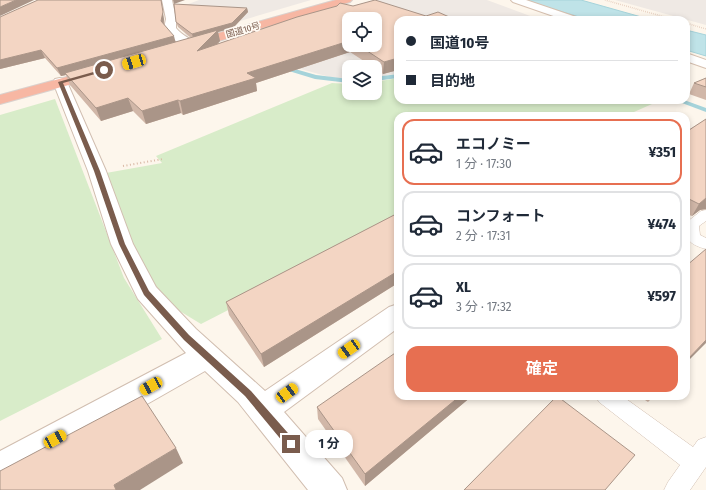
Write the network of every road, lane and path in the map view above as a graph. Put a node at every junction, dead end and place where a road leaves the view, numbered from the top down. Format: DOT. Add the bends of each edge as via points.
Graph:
graph roads {
  1 [pos="168,0"];
  2 [pos="347,0"];
  3 [pos="516,0"];
  4 [pos="605,0"];
  5 [pos="564,16"];
  6 [pos="661,16"];
  7 [pos="690,24"];
  8 [pos="706,29"];
  9 [pos="192,45"];
  10 [pos="177,49"];
  11 [pos="690,58"];
  12 [pos="706,64"];
  13 [pos="104,70"];
  14 [pos="60,82"];
  15 [pos="0,100"];
  16 [pos="163,159"];
  17 [pos="97,171"];
  18 [pos="706,214"];
  19 [pos="690,235"];
  20 [pos="690,240"];
  21 [pos="706,244"];
  22 [pos="394,317"];
  23 [pos="206,356"];
  24 [pos="612,400"];
  25 [pos="263,410"];
  26 [pos="701,455"];
  27 [pos="0,469"];
  28 [pos="330,490"];
  29 [pos="676,490"];
  1 -- 9 [label="street" via="172,19 170,28 175,36"];
  2 -- 9 [label="highway, 国道10号"];
  3 -- 5 [label="street"];
  4 -- 6 [label="path"];
  7 -- 8 [label="path"];
  9 -- 10 [label="highway, 国道10号"];
  11 -- 12 [label="street"];
  13 -- 14 [label="highway"];
  14 -- 15 [label="highway"];
  14 -- 17 [label="street"];
  16 -- 17 [label="path"];
  17 -- 23 [label="street" via="122,244 147,293"];
  18 -- 19 [label="lane" via="692,225"];
  20 -- 21 [label="lane"];
  22 -- 25 [label="street"];
  23 -- 25 [label="street" via="248,393"];
  23 -- 27 [label="street"];
  24 -- 26 [label="lane"];
  25 -- 28 [label="street"];
  26 -- 29 [label="lane"];
}
